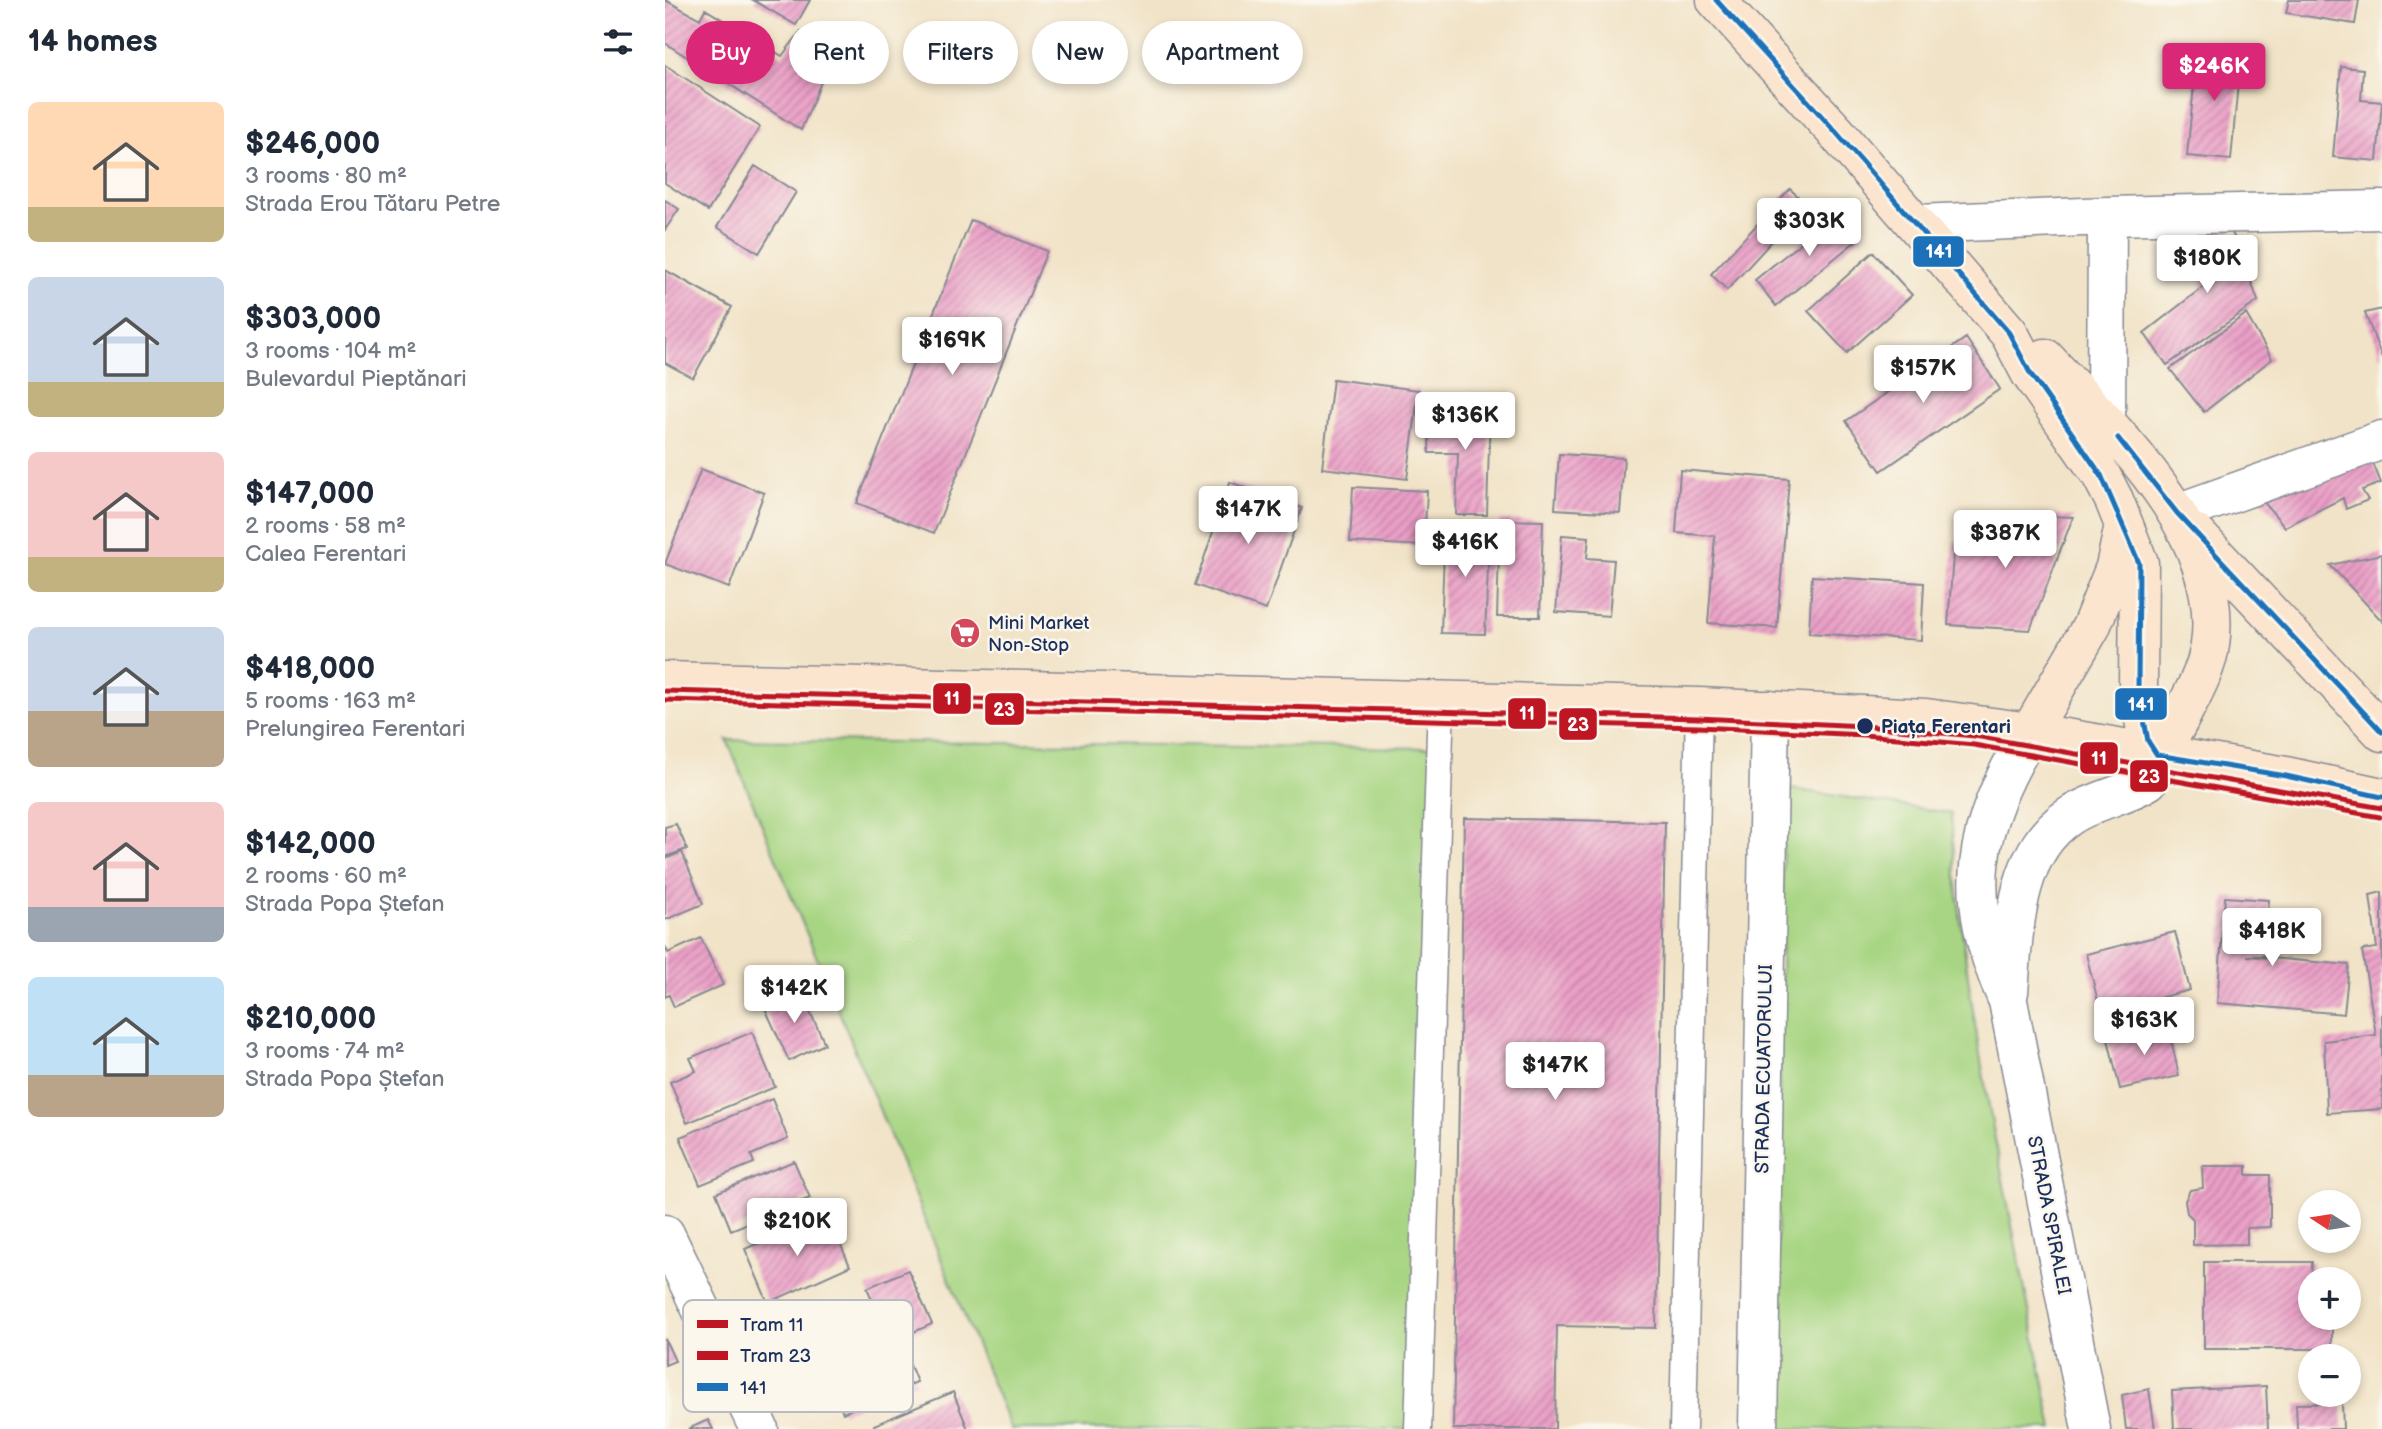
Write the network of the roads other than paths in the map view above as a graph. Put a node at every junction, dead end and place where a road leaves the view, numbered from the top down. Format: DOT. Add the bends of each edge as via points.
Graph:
graph roads {
  1 [pos="1716,0"];
  2 [pos="2382,210"];
  3 [pos="2107,216"];
  4 [pos="1917,224"];
  5 [pos="2009,333"];
  6 [pos="2106,423"];
  7 [pos="2382,440"];
  8 [pos="2177,513"];
  9 [pos="2124,525"];
  10 [pos="665,681"];
  11 [pos="1441,701"];
  12 [pos="1699,707"];
  13 [pos="1770,710"];
  14 [pos="2030,732"];
  15 [pos="2382,732"];
  16 [pos="2157,755"];
  17 [pos="2382,797"];
  18 [pos="2008,1001"];
  19 [pos="665,1234"];
  20 [pos="697,1300"];
  21 [pos="751,1412"];
  22 [pos="759,1429"];
  23 [pos="1418,1429"];
  24 [pos="1683,1429"];
  25 [pos="1758,1429"];
  26 [pos="2091,1429"];
  1 -- 4 [label="main road"];
  2 -- 3 [label="street"];
  3 -- 4 [label="street"];
  3 -- 6 [label="street"];
  4 -- 5 [label="main road"];
  5 -- 6 [label="main road" via="2045,358"];
  5 -- 9 [label="main road" via="2030,373 2083,446"];
  6 -- 8 [label="main road"];
  7 -- 8 [label="street"];
  8 -- 15 [label="main road"];
  8 -- 16 [label="main road" via="2206,583 2210,635 2200,678"];
  9 -- 14 [label="main road" via="2115,568 2091,627"];
  9 -- 16 [label="main road" via="2139,563 2138,688 2148,741"];
  10 -- 11 [label="main road"];
  11 -- 12 [label="main road"];
  11 -- 23 [label="lane"];
  12 -- 13 [label="main road"];
  12 -- 24 [label="lane"];
  13 -- 14 [label="main road" via="1926,718"];
  13 -- 25 [label="street, STRADA ECUATORULUI"];
  14 -- 16 [label="main road"];
  14 -- 18 [label="street, STRADA SPIRALEI" via="2000,784 1979,847 1980,911 1990,960"];
  16 -- 17 [label="main road"];
  16 -- 18 [label="street, STRADA SPIRALEI" via="2148,781 2070,816 2036,850 2018,909"];
  18 -- 26 [label="street, STRADA SPIRALEI"];
  19 -- 20 [label="street"];
  21 -- 22 [label="street"];
}
